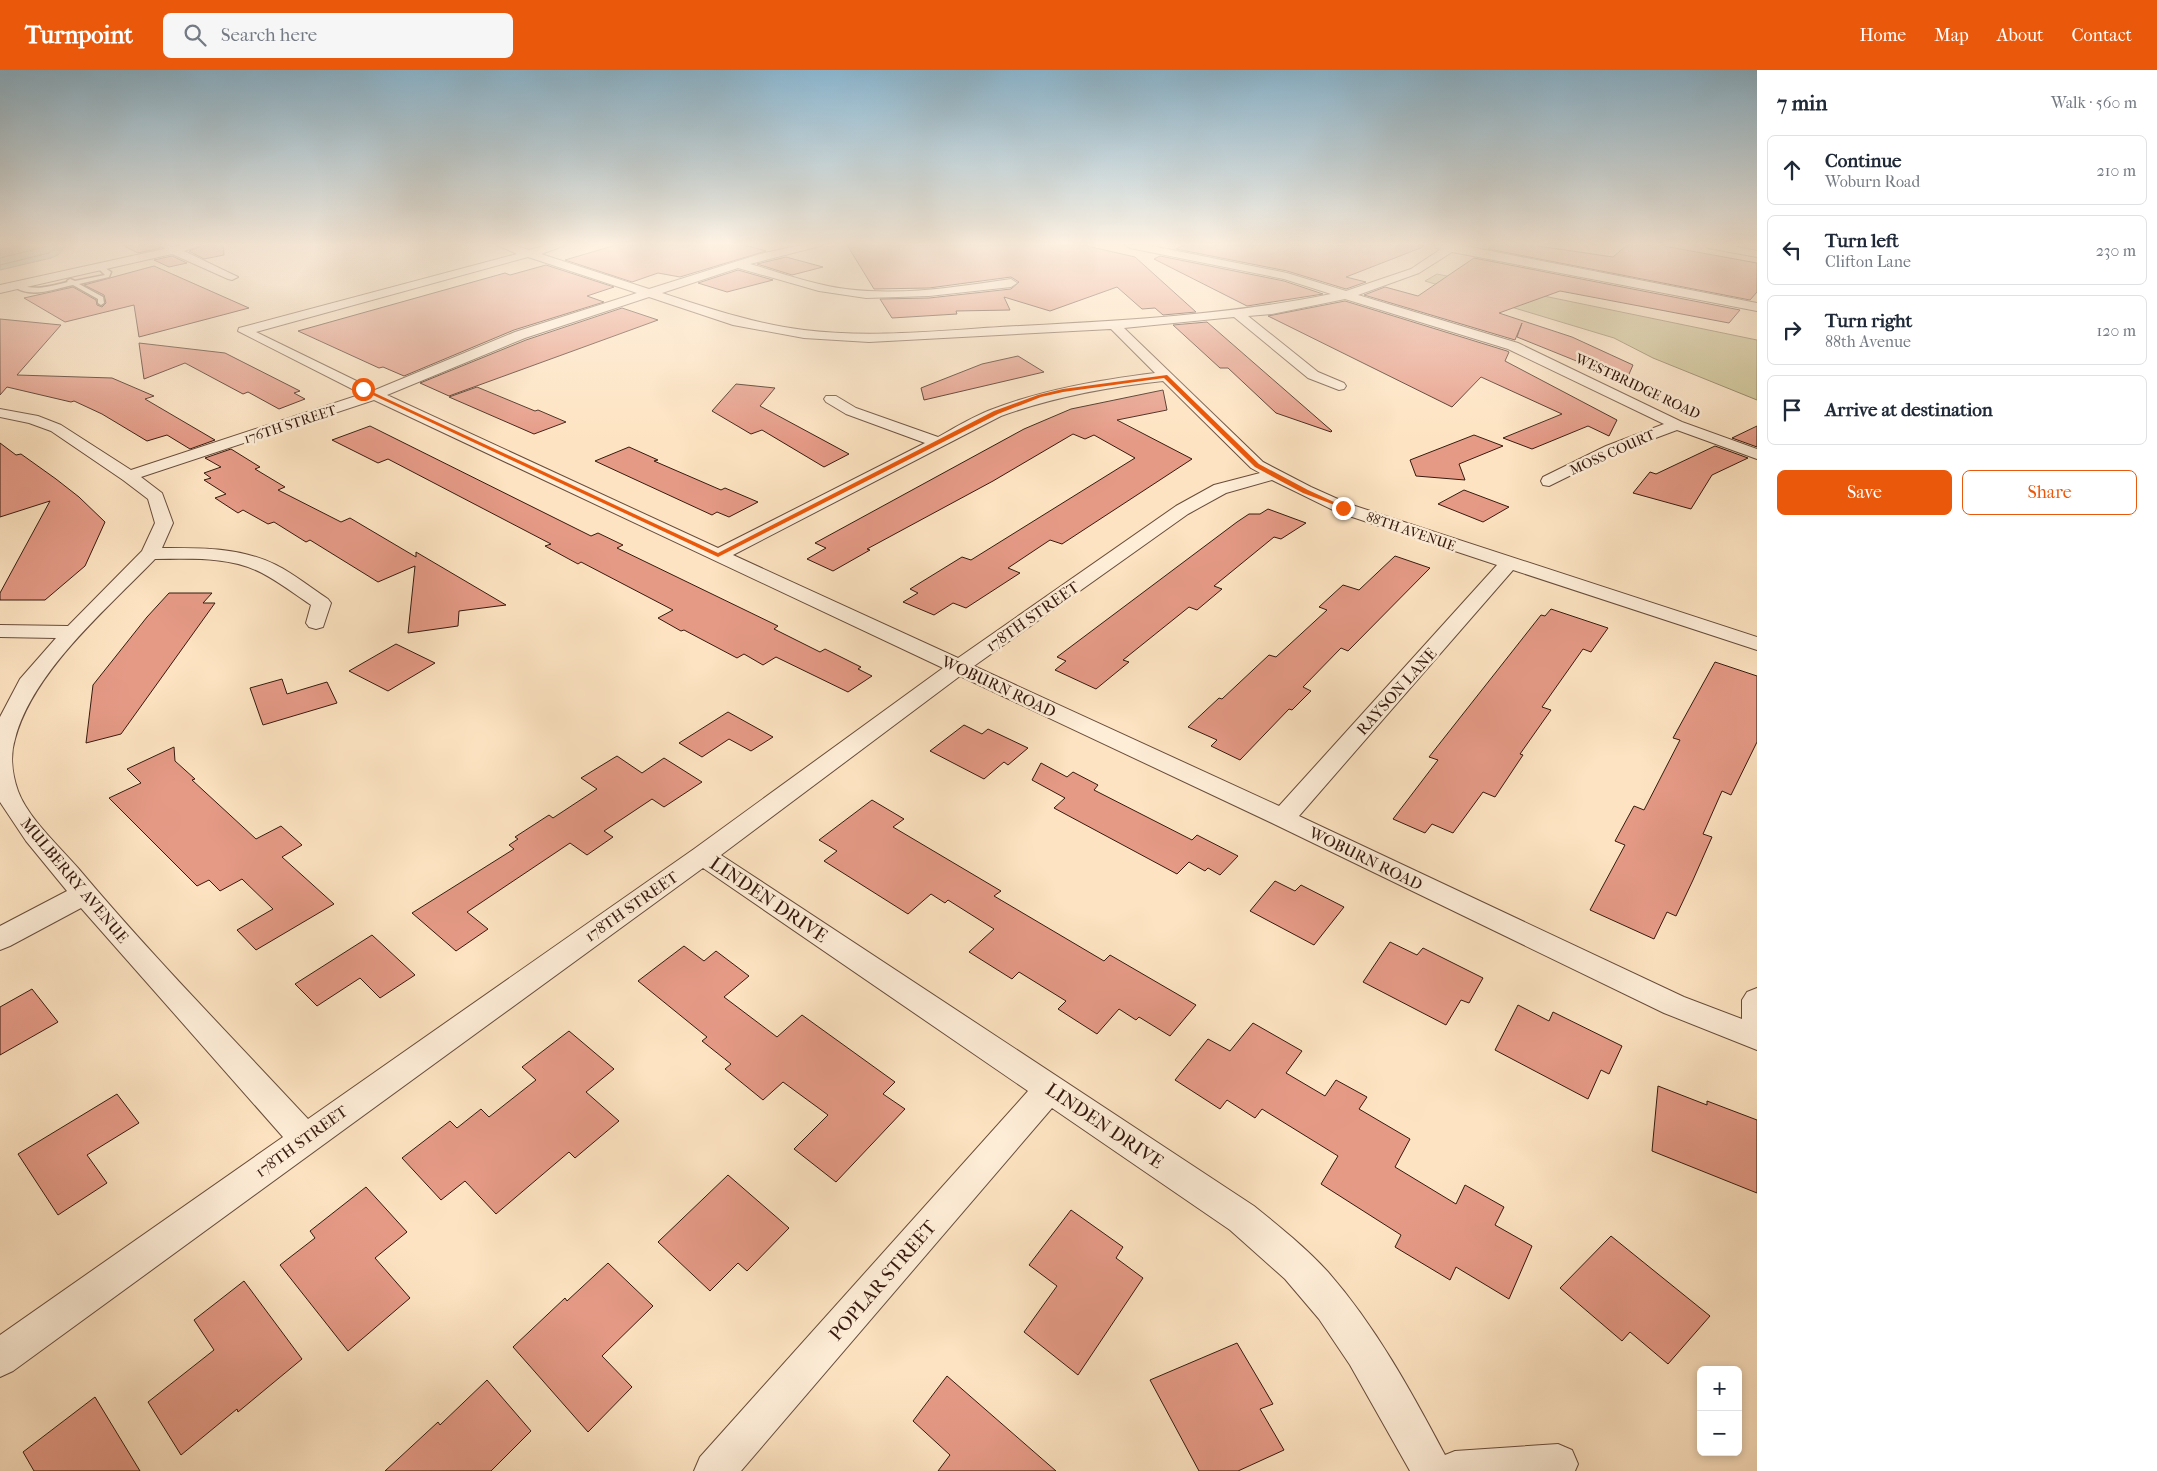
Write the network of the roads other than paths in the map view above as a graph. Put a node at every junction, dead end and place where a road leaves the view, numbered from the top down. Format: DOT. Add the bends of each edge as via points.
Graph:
graph roads {
  1 [pos="320,310"];
  2 [pos="595,310"];
  3 [pos="702,310"];
  4 [pos="1259,310"];
  5 [pos="1397,310"];
  6 [pos="1238,314"];
  7 [pos="1114,325"];
  8 [pos="1165,376"];
  9 [pos="1339,386"];
  10 [pos="375,395"];
  11 [pos="830,398"];
  12 [pos="0,413"];
  13 [pos="1677,425"];
  14 [pos="938,442"];
  15 [pos="1757,454"];
  16 [pos="1272,474"];
  17 [pos="129,476"];
  18 [pos="1549,482"];
  19 [pos="150,553"];
  20 [pos="718,555"];
  21 [pos="1508,564"];
  22 [pos="316,623"];
  23 [pos="0,631"];
  24 [pos="74,632"];
  25 [pos="1757,644"];
  26 [pos="958,668"];
  27 [pos="1283,818"];
  28 [pos="703,855"];
  29 [pos="84,894"];
  30 [pos="0,939"];
  31 [pos="1757,1000"];
  32 [pos="1756,1038"];
  33 [pos="1050,1088"];
  34 [pos="304,1139"];
  35 [pos="0,1358"];
  36 [pos="1558,1464"];
  37 [pos="714,1471"];
  38 [pos="1432,1471"];
  39 [pos="1455,1471"];
  1 -- 10 [label="street, WOBURN ROAD" via="244,331"];
  2 -- 10 [label="street, 176TH STREET" via="504,340"];
  3 -- 7 [label="street" via="775,330 839,338 895,338"];
  4 -- 6 [label="street"];
  5 -- 13 [label="street, WESTBRIDGE ROAD" via="1513,346"];
  6 -- 7 [label="street"];
  6 -- 9 [label="street" via="1313,376"];
  7 -- 8 [label="street, 88TH AVENUE"];
  8 -- 14 [label="street" via="1085,386 1039,396 996,412"];
  8 -- 16 [label="street, 88TH AVENUE" via="1257,465"];
  10 -- 17 [label="street, 176TH STREET"];
  10 -- 20 [label="street, WOBURN ROAD"];
  11 -- 14 [label="street" via="851,411"];
  12 -- 17 [label="street, MULBERRY AVENUE" via="56,428"];
  13 -- 15 [label="street, WESTBRIDGE ROAD"];
  13 -- 18 [label="street, MOSS COURT" via="1612,449"];
  14 -- 20 [label="street"];
  16 -- 21 [label="street, 88TH AVENUE" via="1343,508"];
  16 -- 26 [label="street, 178TH STREET" via="1220,489 1199,500"];
  17 -- 19 [label="street, MULBERRY AVENUE" via="156,497 164,523"];
  19 -- 22 [label="street" via="212,554 268,569 321,603"];
  19 -- 24 [label="street, MULBERRY AVENUE"];
  20 -- 26 [label="street, WOBURN ROAD"];
  21 -- 25 [label="street, 88TH AVENUE"];
  21 -- 27 [label="street, RAYSON LANE"];
  23 -- 24 [label="street"];
  24 -- 29 [label="street, MULBERRY AVENUE" via="28,684 3,740 0,766 6,790 16,809"];
  26 -- 27 [label="street, WOBURN ROAD"];
  26 -- 28 [label="street, 178TH STREET"];
  27 -- 32 [label="street, WOBURN ROAD" via="1674,1005"];
  28 -- 33 [label="street, LINDEN DRIVE"];
  28 -- 34 [label="street, 178TH STREET"];
  29 -- 30 [label="street"];
  29 -- 34 [label="street, MULBERRY AVENUE"];
  31 -- 32 [label="street"];
  33 -- 37 [label="street, POPLAR STREET"];
  33 -- 38 [label="street, LINDEN DRIVE" via="1242,1218 1314,1284 1351,1331 1389,1390"];
  34 -- 35 [label="street, 178TH STREET"];
  36 -- 39 [label="street"];
}
